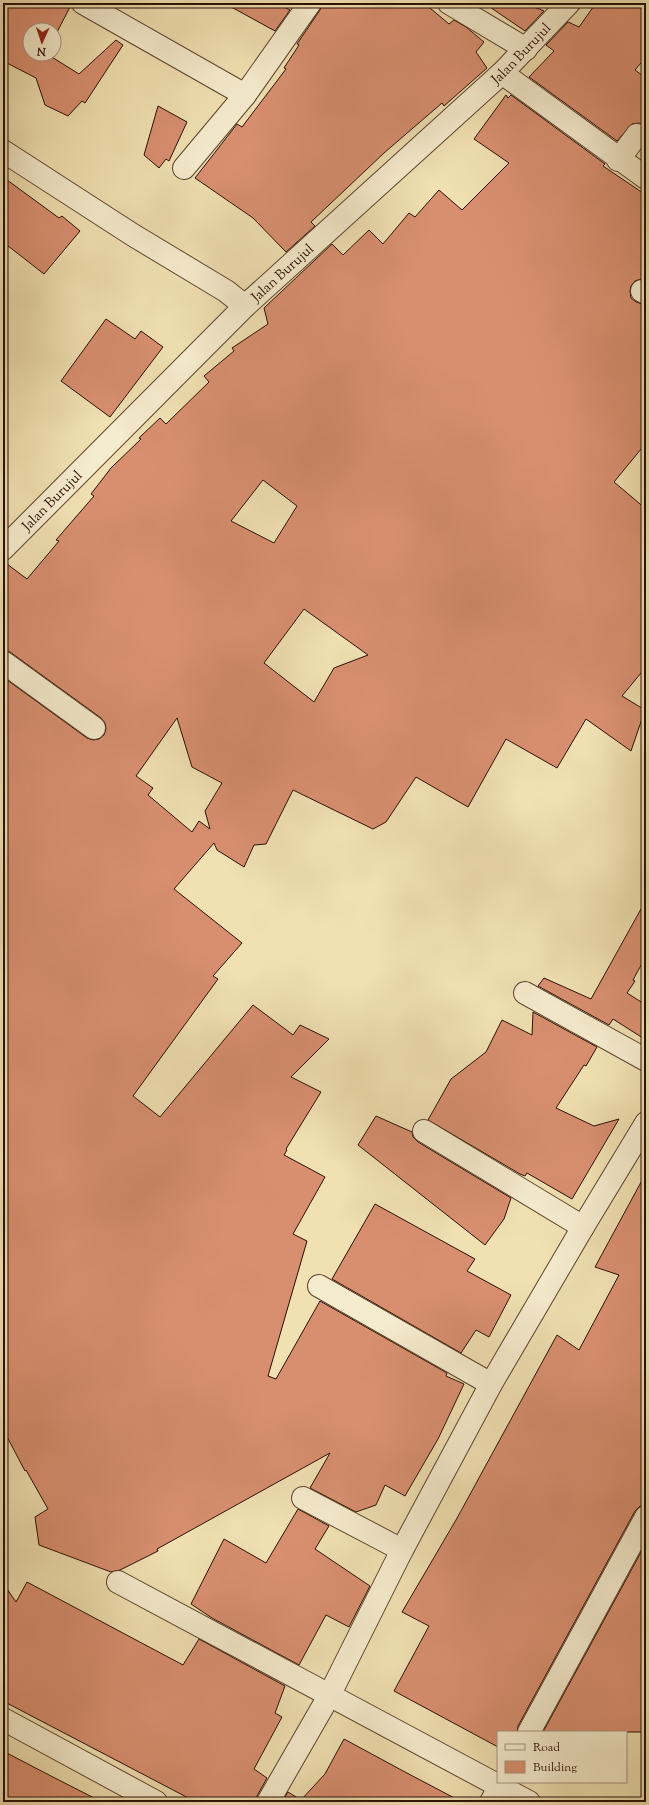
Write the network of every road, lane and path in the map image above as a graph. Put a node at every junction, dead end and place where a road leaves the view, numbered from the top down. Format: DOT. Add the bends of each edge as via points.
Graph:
graph roads {
  1 [pos="83,3"];
  2 [pos="310,3"];
  3 [pos="449,3"];
  4 [pos="569,3"];
  5 [pos="526,49"];
  6 [pos="502,73"];
  7 [pos="245,95"];
  8 [pos="638,135"];
  9 [pos="3,151"];
  10 [pos="618,160"];
  11 [pos="184,168"];
  12 [pos="646,178"];
  13 [pos="245,306"];
  14 [pos="3,549"];
  15 [pos="3,662"];
  16 [pos="94,728"];
  17 [pos="525,993"];
  18 [pos="646,1060"];
  19 [pos="646,1123"];
  20 [pos="424,1131"];
  21 [pos="583,1227"];
  22 [pos="319,1286"];
  23 [pos="492,1384"];
  24 [pos="303,1498"];
  25 [pos="646,1518"];
  26 [pos="402,1550"];
  27 [pos="118,1582"];
  28 [pos="329,1696"];
  29 [pos="3,1719"];
  30 [pos="530,1731"];
  31 [pos="498,1790"];
  32 [pos="156,1802"];
  33 [pos="268,1802"];
  34 [pos="529,1802"];
  1 -- 7 [label="street"];
  2 -- 7 [label="street"];
  3 -- 5 [label="street"];
  4 -- 5 [label="street, Jalan Burujul"];
  5 -- 6 [label="street, Jalan Burujul"];
  6 -- 10 [label="street"];
  6 -- 13 [label="street, Jalan Burujul"];
  7 -- 11 [label="street"];
  8 -- 10 [label="street"];
  9 -- 13 [label="street" via="133,235 226,291"];
  10 -- 12 [label="street"];
  13 -- 14 [label="street, Jalan Burujul"];
  15 -- 16 [label="street"];
  17 -- 18 [label="street"];
  19 -- 21 [label="street"];
  20 -- 21 [label="street"];
  21 -- 23 [label="street"];
  22 -- 23 [label="street"];
  23 -- 26 [label="street"];
  24 -- 26 [label="street"];
  25 -- 30 [label="street"];
  26 -- 28 [label="street"];
  27 -- 28 [label="street"];
  28 -- 31 [label="street"];
  28 -- 33 [label="street"];
  29 -- 32 [label="street"];
  31 -- 34 [label="street"];
}
